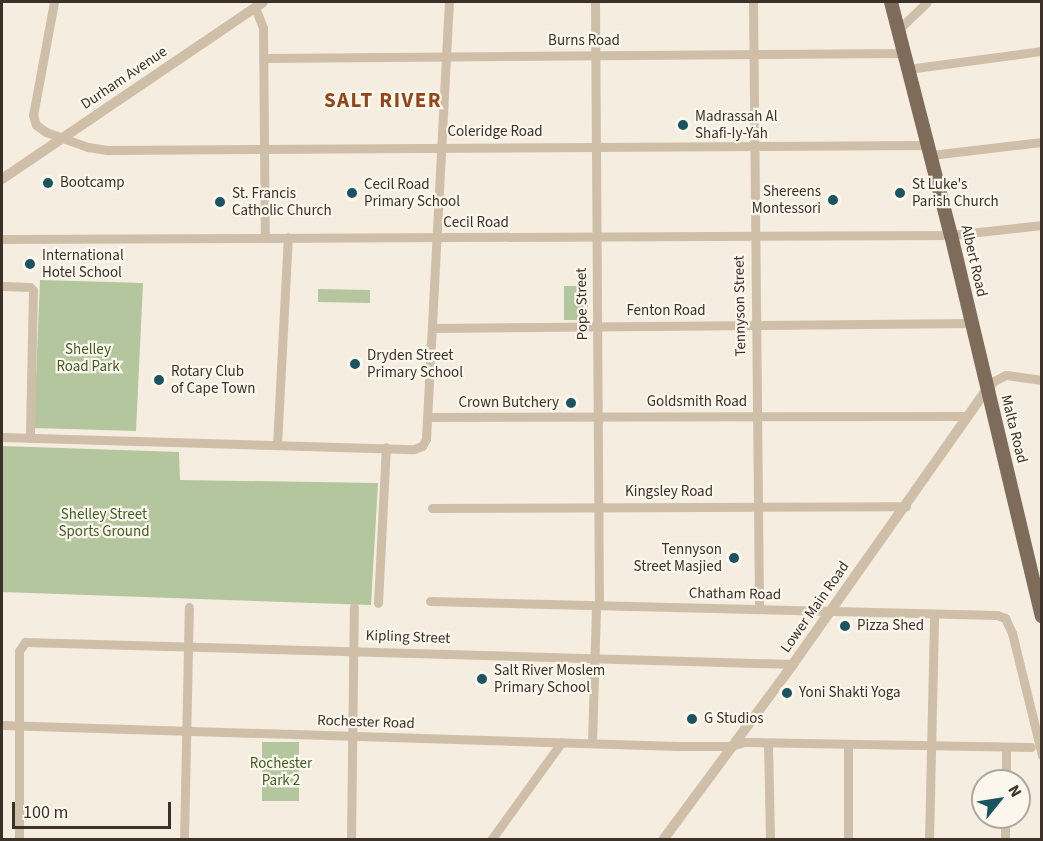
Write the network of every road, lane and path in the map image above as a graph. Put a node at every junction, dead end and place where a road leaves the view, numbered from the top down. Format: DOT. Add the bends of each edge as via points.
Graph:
graph roads {
  1 [pos="54,2"];
  2 [pos="449,2"];
  3 [pos="595,2"];
  4 [pos="753,2"];
  5 [pos="891,2"];
  6 [pos="927,2"];
  7 [pos="259,4"];
  8 [pos="898,30"];
  9 [pos="1041,51"];
  10 [pos="904,53"];
  11 [pos="753,55"];
  12 [pos="446,56"];
  13 [pos="595,56"];
  14 [pos="264,58"];
  15 [pos="908,69"];
  16 [pos="64,138"];
  17 [pos="1041,142"];
  18 [pos="753,146"];
  19 [pos="442,147"];
  20 [pos="596,147"];
  21 [pos="264,149"];
  22 [pos="930,150"];
  23 [pos="2,179"];
  24 [pos="1041,225"];
  25 [pos="951,235"];
  26 [pos="754,236"];
  27 [pos="265,237"];
  28 [pos="288,237"];
  29 [pos="596,237"];
  30 [pos="437,238"];
  31 [pos="2,239"];
  32 [pos="2,286"];
  33 [pos="971,323"];
  34 [pos="755,326"];
  35 [pos="598,327"];
  36 [pos="433,328"];
  37 [pos="1041,380"];
  38 [pos="987,390"];
  39 [pos="756,416"];
  40 [pos="967,416"];
  41 [pos="428,417"];
  42 [pos="599,417"];
  43 [pos="2,437"];
  44 [pos="30,438"];
  45 [pos="277,445"];
  46 [pos="386,447"];
  47 [pos="906,506"];
  48 [pos="599,507"];
  49 [pos="757,507"];
  50 [pos="432,508"];
  51 [pos="430,601"];
  52 [pos="378,603"];
  53 [pos="597,605"];
  54 [pos="189,607"];
  55 [pos="354,607"];
  56 [pos="759,609"];
  57 [pos="830,611"];
  58 [pos="934,614"];
  59 [pos="1041,616"];
  60 [pos="188,645"];
  61 [pos="354,650"];
  62 [pos="594,657"];
  63 [pos="793,664"];
  64 [pos="2,725"];
  65 [pos="20,726"];
  66 [pos="186,731"];
  67 [pos="352,737"];
  68 [pos="561,743"];
  69 [pos="592,743"];
  70 [pos="768,743"];
  71 [pos="848,745"];
  72 [pos="730,746"];
  73 [pos="932,746"];
  74 [pos="1006,747"];
  75 [pos="1031,747"];
  76 [pos="1041,755"];
  77 [pos="1005,769"];
  78 [pos="19,840"];
  79 [pos="184,840"];
  80 [pos="351,840"];
  81 [pos="491,840"];
  82 [pos="663,840"];
  83 [pos="770,840"];
  84 [pos="848,840"];
  85 [pos="929,840"];
  1 -- 16 [label="street, Coleridge Road" via="33,115 36,125"];
  2 -- 12 [label="street"];
  3 -- 13 [label="street, Pope Street"];
  4 -- 11 [label="street, Tennyson Street"];
  5 -- 8 [label="main road, Albert Road"];
  6 -- 8 [label="street"];
  7 -- 14 [label="street"];
  7 -- 16 [label="street, Durham Avenue"];
  8 -- 10 [label="main road, Albert Road"];
  9 -- 15 [label="street"];
  10 -- 11 [label="street, Burns Road"];
  10 -- 15 [label="main road, Albert Road"];
  11 -- 13 [label="street, Burns Road"];
  11 -- 18 [label="street, Tennyson Street"];
  12 -- 13 [label="street, Burns Road"];
  12 -- 14 [label="street, Burns Road"];
  12 -- 19 [label="street"];
  13 -- 20 [label="street, Pope Street"];
  14 -- 21 [label="street"];
  15 -- 22 [label="main road, Albert Road"];
  16 -- 21 [label="street, Coleridge Road" via="107,150"];
  16 -- 23 [label="street, Durham Avenue"];
  17 -- 22 [label="street, Coleridge Road"];
  18 -- 20 [label="street, Coleridge Road"];
  18 -- 22 [label="street, Coleridge Road"];
  18 -- 26 [label="street, Tennyson Street"];
  19 -- 20 [label="street, Coleridge Road"];
  19 -- 21 [label="street, Coleridge Road"];
  19 -- 30 [label="street"];
  20 -- 29 [label="street, Pope Street"];
  21 -- 27 [label="street"];
  22 -- 25 [label="main road, Albert Road"];
  24 -- 25 [label="street, Cecil Road"];
  25 -- 26 [label="street, Cecil Road"];
  25 -- 33 [label="main road, Albert Road"];
  26 -- 29 [label="street, Cecil Road"];
  26 -- 34 [label="street, Tennyson Street"];
  27 -- 28 [label="street, Cecil Road"];
  27 -- 31 [label="street, Cecil Road"];
  28 -- 30 [label="street, Cecil Road"];
  28 -- 45 [label="street"];
  29 -- 30 [label="street, Cecil Road"];
  29 -- 35 [label="street, Pope Street"];
  30 -- 36 [label="street"];
  32 -- 44 [label="street" via="32,288"];
  33 -- 34 [label="street, Fenton Road"];
  33 -- 38 [label="main road, Albert Road"];
  34 -- 35 [label="street, Fenton Road"];
  34 -- 39 [label="street, Tennyson Street"];
  35 -- 36 [label="street, Fenton Road"];
  35 -- 42 [label="street, Pope Street"];
  36 -- 41 [label="street"];
  37 -- 38 [label="street" via="1006,375"];
  38 -- 40 [label="street, Lower Main Road"];
  38 -- 59 [label="main road, Malta Road"];
  39 -- 40 [label="street, Goldsmith Road"];
  39 -- 42 [label="street, Goldsmith Road"];
  39 -- 49 [label="street, Tennyson Street"];
  40 -- 47 [label="street, Lower Main Road"];
  41 -- 42 [label="street, Goldsmith Road"];
  41 -- 46 [label="street" via="422,446"];
  42 -- 48 [label="street, Pope Street"];
  43 -- 44 [label="street"];
  44 -- 45 [label="street"];
  45 -- 46 [label="street"];
  46 -- 52 [label="street"];
  47 -- 49 [label="street, Kingsley Road"];
  47 -- 57 [label="street, Lower Main Road"];
  48 -- 49 [label="street, Kingsley Road"];
  48 -- 50 [label="street, Kingsley Road"];
  48 -- 53 [label="street, Pope Street"];
  49 -- 56 [label="street, Tennyson Street"];
  51 -- 53 [label="street, Chatham Road"];
  53 -- 56 [label="street, Chatham Road"];
  53 -- 62 [label="street, Pope Street"];
  54 -- 60 [label="street"];
  55 -- 61 [label="street"];
  56 -- 57 [label="street, Chatham Road"];
  57 -- 58 [label="street, Chatham Road"];
  57 -- 63 [label="street, Lower Main Road"];
  58 -- 73 [label="street"];
  58 -- 76 [label="street, Chatham Road" via="989,614 1005,618"];
  60 -- 61 [label="street, Kipling Street"];
  60 -- 65 [label="street, Kipling Street" via="30,641 22,644"];
  60 -- 66 [label="street"];
  61 -- 62 [label="street, Kipling Street"];
  61 -- 67 [label="street"];
  62 -- 63 [label="street, Kipling Street"];
  62 -- 69 [label="street, Pope Street"];
  63 -- 72 [label="street, Lower Main Road"];
  64 -- 65 [label="street, Rochester Road"];
  65 -- 66 [label="street, Rochester Road"];
  65 -- 78 [label="street"];
  66 -- 67 [label="street, Rochester Road"];
  66 -- 79 [label="street"];
  67 -- 68 [label="street, Rochester Road"];
  67 -- 80 [label="street"];
  68 -- 69 [label="street, Rochester Road"];
  68 -- 81 [label="street"];
  69 -- 72 [label="street, Rochester Road"];
  70 -- 71 [label="street, Rochester Road"];
  70 -- 72 [label="street, Rochester Road"];
  70 -- 83 [label="street"];
  71 -- 73 [label="street, Rochester Road"];
  71 -- 84 [label="street"];
  72 -- 82 [label="street, Lower Main Road"];
  73 -- 74 [label="street, Rochester Road"];
  73 -- 85 [label="street"];
  74 -- 75 [label="street, Rochester Road"];
  74 -- 77 [label="street"];
}
